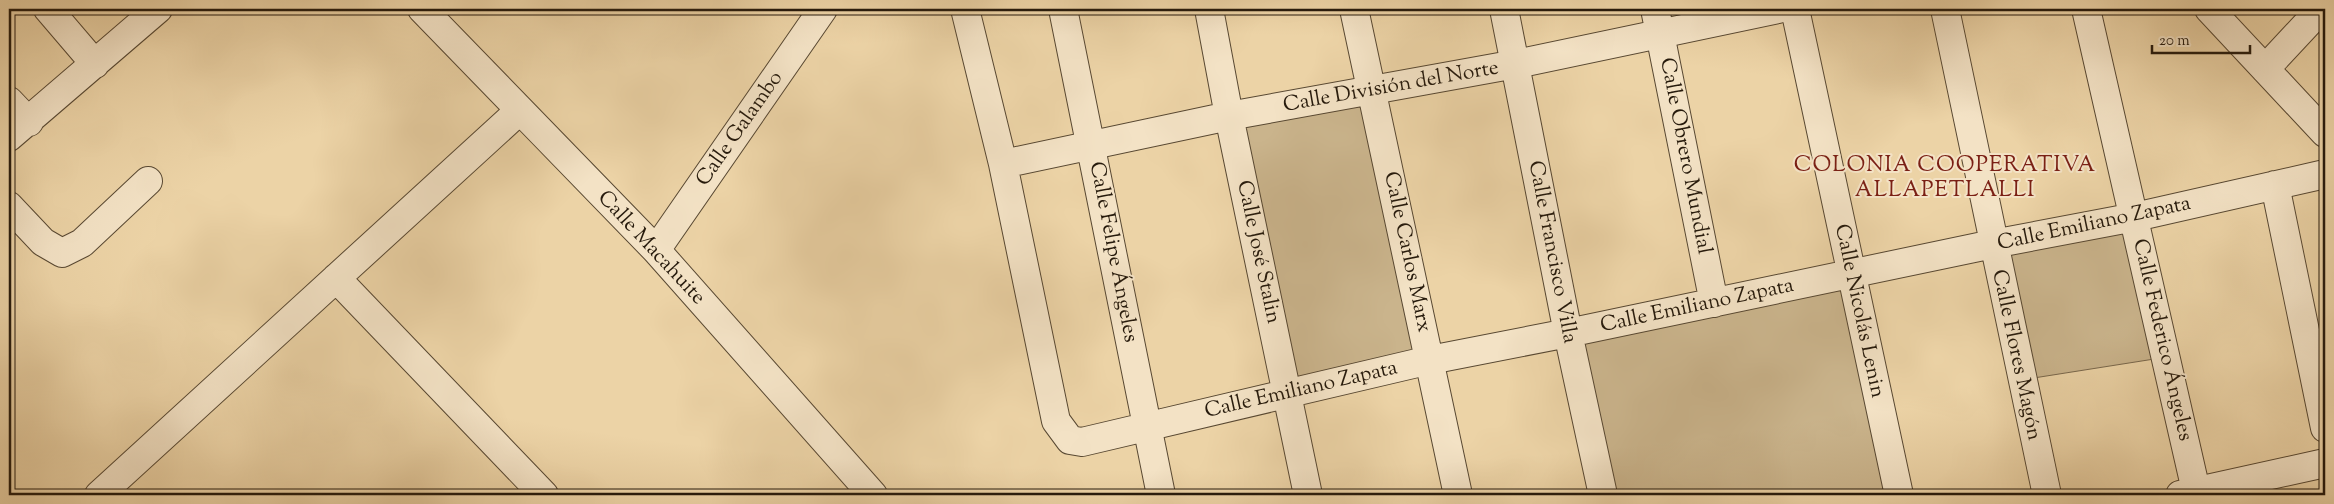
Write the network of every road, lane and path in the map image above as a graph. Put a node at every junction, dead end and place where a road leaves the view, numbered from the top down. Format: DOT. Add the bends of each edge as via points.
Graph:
graph roads {
  1 [pos="48,9"];
  2 [pos="158,9"];
  3 [pos="422,9"];
  4 [pos="823,9"];
  5 [pos="965,9"];
  6 [pos="1063,9"];
  7 [pos="1209,9"];
  8 [pos="1354,9"];
  9 [pos="1504,9"];
  10 [pos="1778,9"];
  11 [pos="1795,9"];
  12 [pos="1945,9"];
  13 [pos="2086,9"];
  14 [pos="2209,9"];
  15 [pos="2321,9"];
  16 [pos="1658,21"];
  17 [pos="95,64"];
  18 [pos="1516,64"];
  19 [pos="2265,69"];
  20 [pos="1372,90"];
  21 [pos="9,101"];
  22 [pos="519,111"];
  23 [pos="1229,116"];
  24 [pos="19,130"];
  25 [pos="2325,133"];
  26 [pos="1091,146"];
  27 [pos="1003,164"];
  28 [pos="2325,174"];
  29 [pos="148,181"];
  30 [pos="2274,185"];
  31 [pos="9,206"];
  32 [pos="2135,217"];
  33 [pos="1993,244"];
  34 [pos="656,250"];
  35 [pos="1851,274"];
  36 [pos="336,278"];
  37 [pos="1714,303"];
  38 [pos="1568,333"];
  39 [pos="1430,360"];
  40 [pos="1287,392"];
  41 [pos="1148,426"];
  42 [pos="2325,428"];
  43 [pos="2325,463"];
  44 [pos="2191,494"];
  45 [pos="99,495"];
  46 [pos="544,495"];
  47 [pos="873,495"];
  48 [pos="1161,495"];
  49 [pos="1308,495"];
  50 [pos="1458,495"];
  51 [pos="1603,495"];
  52 [pos="1899,495"];
  53 [pos="2046,495"];
  1 -- 17 [label="street"];
  2 -- 17 [label="street"];
  3 -- 22 [label="street, Calle Macahuite"];
  4 -- 34 [label="street, Calle Galambo"];
  5 -- 27 [label="street"];
  6 -- 26 [label="street, Calle Felipe Ángeles"];
  7 -- 23 [label="street, Calle José Stalin"];
  8 -- 20 [label="street, Calle Carlos Marx"];
  9 -- 18 [label="street, Calle Francisco Villa"];
  10 -- 16 [label="street, Calle División del Norte"];
  11 -- 35 [label="street, Calle Nicolás Lenin"];
  12 -- 33 [label="street, Calle Flores Magón"];
  13 -- 32 [label="street, Calle Federico Ángeles"];
  14 -- 19 [label="street"];
  15 -- 19 [label="street"];
  16 -- 18 [label="street, Calle División del Norte"];
  16 -- 37 [label="street, Calle Obrero Mundial"];
  17 -- 24 [label="street"];
  18 -- 20 [label="street, Calle División del Norte"];
  18 -- 38 [label="street, Calle Francisco Villa"];
  19 -- 25 [label="street"];
  20 -- 23 [label="street, Calle División del Norte"];
  20 -- 39 [label="street, Calle Carlos Marx"];
  21 -- 24 [label="street"];
  22 -- 34 [label="street, Calle Macahuite"];
  22 -- 36 [label="street"];
  23 -- 26 [label="street, Calle División del Norte"];
  23 -- 40 [label="street, Calle José Stalin"];
  26 -- 27 [label="street, Calle División del Norte"];
  26 -- 41 [label="street, Calle Felipe Ángeles"];
  27 -- 41 [label="street, Calle Emiliano Zapata" via="1056,421 1070,440 1082,442"];
  28 -- 30 [label="street, Calle Emiliano Zapata"];
  29 -- 31 [label="street" via="82,243 62,254 43,242"];
  30 -- 32 [label="street, Calle Emiliano Zapata"];
  30 -- 42 [label="street"];
  32 -- 33 [label="street, Calle Emiliano Zapata"];
  32 -- 44 [label="street, Calle Federico Ángeles"];
  33 -- 35 [label="street, Calle Emiliano Zapata"];
  33 -- 53 [label="street, Calle Flores Magón"];
  34 -- 47 [label="street, Calle Macahuite"];
  35 -- 37 [label="street, Calle Emiliano Zapata"];
  35 -- 52 [label="street, Calle Nicolás Lenin"];
  36 -- 45 [label="street"];
  36 -- 46 [label="street"];
  37 -- 38 [label="street, Calle Emiliano Zapata"];
  38 -- 39 [label="street, Calle Emiliano Zapata"];
  38 -- 51 [label="street, Calle Francisco Villa"];
  39 -- 40 [label="street, Calle Emiliano Zapata"];
  39 -- 50 [label="street, Calle Carlos Marx"];
  40 -- 41 [label="street, Calle Emiliano Zapata"];
  40 -- 49 [label="street, Calle José Stalin"];
  41 -- 48 [label="street, Calle Felipe Ángeles"];
  43 -- 44 [label="street"];
}
